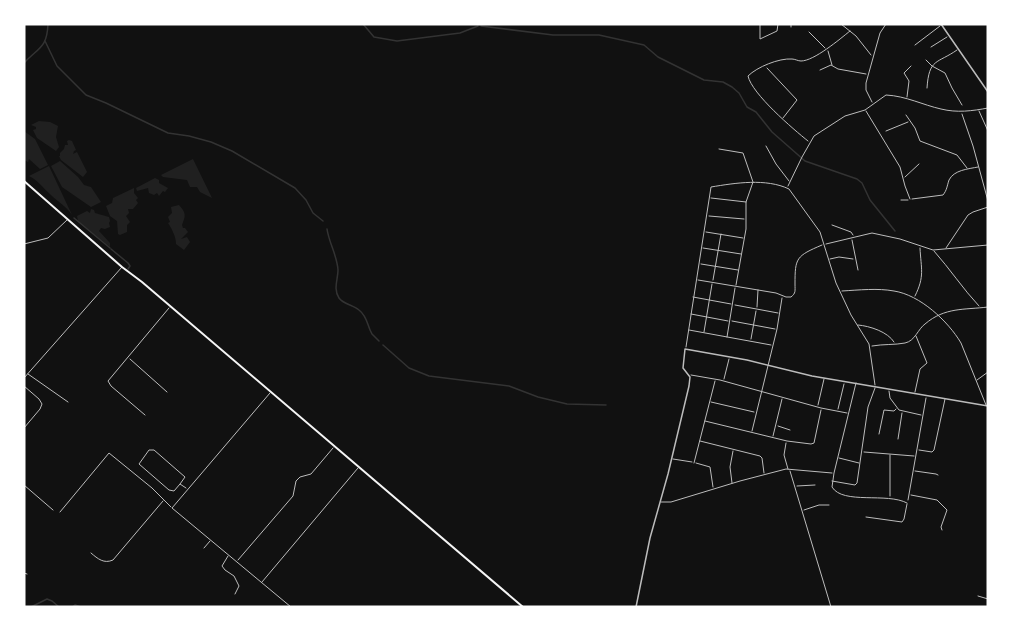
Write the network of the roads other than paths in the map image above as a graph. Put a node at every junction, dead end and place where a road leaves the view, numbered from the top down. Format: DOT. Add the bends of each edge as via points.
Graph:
graph roads {
  1 [pos="760,24"];
  2 [pos="778,24"];
  3 [pos="791,24"];
  4 [pos="841,24"];
  5 [pos="886,24"];
  6 [pos="941,24"];
  7 [pos="946,24"];
  8 [pos="791,27"];
  9 [pos="944,28"];
  10 [pos="849,30"];
  11 [pos="809,32"];
  12 [pos="948,36"];
  13 [pos="915,45"];
  14 [pos="931,46"];
  15 [pos="827,50"];
  16 [pos="957,50"];
  17 [pos="872,57"];
  18 [pos="926,60"];
  19 [pos="766,66"];
  20 [pos="833,66"];
  21 [pos="911,66"];
  22 [pos="932,66"];
  23 [pos="820,70"];
  24 [pos="868,74"];
  25 [pos="927,88"];
  26 [pos="988,92"];
  27 [pos="907,99"];
  28 [pos="873,104"];
  29 [pos="962,105"];
  30 [pos="988,108"];
  31 [pos="866,110"];
  32 [pos="979,110"];
  33 [pos="962,112"];
  34 [pos="906,115"];
  35 [pos="782,120"];
  36 [pos="910,121"];
  37 [pos="886,131"];
  38 [pos="988,131"];
  39 [pos="809,143"];
  40 [pos="766,146"];
  41 [pos="719,150"];
  42 [pos="919,164"];
  43 [pos="979,167"];
  44 [pos="968,169"];
  45 [pos="903,177"];
  46 [pos="24,181"];
  47 [pos="753,182"];
  48 [pos="790,182"];
  49 [pos="788,188"];
  50 [pos="709,198"];
  51 [pos="901,200"];
  52 [pos="910,200"];
  53 [pos="988,201"];
  54 [pos="746,202"];
  55 [pos="988,207"];
  56 [pos="706,216"];
  57 [pos="68,219"];
  58 [pos="746,219"];
  59 [pos="832,225"];
  60 [pos="704,232"];
  61 [pos="721,234"];
  62 [pos="852,237"];
  63 [pos="744,238"];
  64 [pos="24,244"];
  65 [pos="824,245"];
  66 [pos="988,245"];
  67 [pos="920,247"];
  68 [pos="701,248"];
  69 [pos="945,249"];
  70 [pos="933,250"];
  71 [pos="718,251"];
  72 [pos="741,254"];
  73 [pos="855,258"];
  74 [pos="828,259"];
  75 [pos="699,264"];
  76 [pos="122,267"];
  77 [pos="715,267"];
  78 [pos="738,270"];
  79 [pos="858,270"];
  80 [pos="696,279"];
  81 [pos="712,282"];
  82 [pos="735,286"];
  83 [pos="758,290"];
  84 [pos="840,291"];
  85 [pos="782,296"];
  86 [pos="693,297"];
  87 [pos="914,298"];
  88 [pos="711,300"];
  89 [pos="732,304"];
  90 [pos="171,306"];
  91 [pos="988,307"];
  92 [pos="756,308"];
  93 [pos="980,308"];
  94 [pos="691,314"];
  95 [pos="780,314"];
  96 [pos="938,315"];
  97 [pos="708,316"];
  98 [pos="729,321"];
  99 [pos="753,325"];
  100 [pos="857,325"];
  101 [pos="777,329"];
  102 [pos="688,330"];
  103 [pos="704,332"];
  104 [pos="916,335"];
  105 [pos="727,337"];
  106 [pos="750,341"];
  107 [pos="895,344"];
  108 [pos="773,345"];
  109 [pos="870,346"];
  110 [pos="685,349"];
  111 [pos="128,357"];
  112 [pos="729,357"];
  113 [pos="768,365"];
  114 [pos="988,372"];
  115 [pos="28,374"];
  116 [pos="689,375"];
  117 [pos="24,378"];
  118 [pos="824,378"];
  119 [pos="715,380"];
  120 [pos="976,380"];
  121 [pos="724,381"];
  122 [pos="844,382"];
  123 [pos="856,383"];
  124 [pos="24,386"];
  125 [pos="875,386"];
  126 [pos="889,389"];
  127 [pos="761,391"];
  128 [pos="167,392"];
  129 [pos="271,392"];
  130 [pos="915,394"];
  131 [pos="926,396"];
  132 [pos="782,397"];
  133 [pos="988,398"];
  134 [pos="945,399"];
  135 [pos="984,401"];
  136 [pos="68,402"];
  137 [pos="709,402"];
  138 [pos="988,406"];
  139 [pos="817,407"];
  140 [pos="821,408"];
  141 [pos="897,408"];
  142 [pos="837,411"];
  143 [pos="902,411"];
  144 [pos="756,412"];
  145 [pos="849,414"];
  146 [pos="145,415"];
  147 [pos="923,416"];
  148 [pos="705,421"];
  149 [pos="776,426"];
  150 [pos="24,428"];
  151 [pos="790,430"];
  152 [pos="751,432"];
  153 [pos="879,434"];
  154 [pos="772,438"];
  155 [pos="898,439"];
  156 [pos="700,441"];
  157 [pos="787,441"];
  158 [pos="334,446"];
  159 [pos="733,449"];
  160 [pos="917,450"];
  161 [pos="862,451"];
  162 [pos="890,454"];
  163 [pos="916,456"];
  164 [pos="672,458"];
  165 [pos="838,458"];
  166 [pos="694,463"];
  167 [pos="860,463"];
  168 [pos="359,467"];
  169 [pos="788,469"];
  170 [pos="913,470"];
  171 [pos="834,473"];
  172 [pos="765,475"];
  173 [pos="938,475"];
  174 [pos="832,481"];
  175 [pos="732,483"];
  176 [pos="180,484"];
  177 [pos="24,485"];
  178 [pos="815,485"];
  179 [pos="795,487"];
  180 [pos="188,489"];
  181 [pos="713,489"];
  182 [pos="909,495"];
  183 [pos="891,498"];
  184 [pos="164,500"];
  185 [pos="660,502"];
  186 [pos="907,503"];
  187 [pos="829,505"];
  188 [pos="172,508"];
  189 [pos="53,510"];
  190 [pos="802,511"];
  191 [pos="60,512"];
  192 [pos="866,517"];
  193 [pos="942,530"];
  194 [pos="211,540"];
  195 [pos="204,548"];
  196 [pos="91,553"];
  197 [pos="229,555"];
  198 [pos="237,561"];
  199 [pos="24,573"];
  200 [pos="27,574"];
  201 [pos="262,582"];
  202 [pos="236,594"];
  203 [pos="978,596"];
  204 [pos="988,599"];
  205 [pos="291,607"];
  206 [pos="522,607"];
  207 [pos="636,607"];
  208 [pos="831,607"];
  1 -- 2 [label="street" via="760,39 777,31"];
  3 -- 8 [label="street"];
  4 -- 10 [label="street"];
  5 -- 17 [label="street"];
  6 -- 9 [label="street"];
  6 -- 13 [label="street"];
  7 -- 9 [label="street"];
  9 -- 12 [label="street"];
  10 -- 15 [label="street"];
  10 -- 17 [label="street"];
  11 -- 15 [label="street"];
  12 -- 14 [label="street"];
  12 -- 16 [label="street"];
  15 -- 19 [label="street" via="803,61 777,61"];
  15 -- 20 [label="street"];
  16 -- 22 [label="street"];
  16 -- 26 [label="street"];
  17 -- 24 [label="street"];
  18 -- 22 [label="street"];
  19 -- 35 [label="street" via="797,100"];
  19 -- 35 [label="street" via="749,75 749,81"];
  20 -- 23 [label="street"];
  20 -- 24 [label="street"];
  21 -- 27 [label="street" via="904,73 909,81"];
  22 -- 25 [label="street"];
  22 -- 29 [label="street" via="945,73"];
  24 -- 28 [label="street" via="866,88"];
  27 -- 28 [label="street" via="886,95"];
  27 -- 33 [label="street"];
  28 -- 31 [label="street"];
  30 -- 32 [label="street"];
  31 -- 39 [label="street" via="845,116"];
  31 -- 45 [label="street"];
  32 -- 33 [label="street"];
  32 -- 38 [label="street"];
  33 -- 43 [label="street"];
  34 -- 36 [label="street"];
  35 -- 39 [label="street"];
  36 -- 37 [label="street"];
  36 -- 44 [label="street" via="920,141 957,155"];
  39 -- 48 [label="street"];
  40 -- 48 [label="street"];
  41 -- 47 [label="street" via="743,153"];
  42 -- 45 [label="street"];
  43 -- 44 [label="street"];
  43 -- 53 [label="street"];
  44 -- 52 [label="street" via="951,176 943,195"];
  45 -- 52 [label="street"];
  46 -- 57 [label="main road"];
  47 -- 49 [label="street"];
  47 -- 50 [label="street" via="711,187"];
  47 -- 54 [label="street"];
  48 -- 49 [label="street"];
  49 -- 65 [label="street" via="817,228"];
  50 -- 54 [label="street"];
  50 -- 56 [label="street"];
  51 -- 52 [label="street"];
  54 -- 58 [label="street"];
  55 -- 69 [label="street" via="968,215"];
  56 -- 58 [label="street"];
  56 -- 60 [label="street"];
  57 -- 64 [label="street" via="48,238"];
  57 -- 76 [label="main road"];
  58 -- 63 [label="street"];
  59 -- 62 [label="street" via="852,232"];
  60 -- 61 [label="street"];
  60 -- 68 [label="street"];
  61 -- 63 [label="street"];
  61 -- 71 [label="street"];
  62 -- 65 [label="street"];
  62 -- 67 [label="street" via="879,234"];
  62 -- 73 [label="street"];
  63 -- 72 [label="street"];
  65 -- 74 [label="street"];
  65 -- 85 [label="street" via="799,259 795,267 795,295"];
  66 -- 69 [label="street"];
  67 -- 70 [label="street"];
  67 -- 87 [label="street" via="923,271"];
  68 -- 71 [label="street"];
  68 -- 75 [label="street"];
  69 -- 70 [label="street"];
  70 -- 93 [label="street"];
  71 -- 72 [label="street"];
  71 -- 77 [label="street"];
  72 -- 78 [label="street"];
  73 -- 74 [label="street"];
  73 -- 79 [label="street"];
  74 -- 84 [label="street"];
  75 -- 77 [label="street"];
  75 -- 80 [label="street"];
  76 -- 90 [label="main road"];
  76 -- 115 [label="street"];
  77 -- 78 [label="street"];
  77 -- 81 [label="street"];
  78 -- 82 [label="street"];
  80 -- 81 [label="street"];
  80 -- 86 [label="street"];
  81 -- 82 [label="street"];
  81 -- 88 [label="street"];
  82 -- 83 [label="street"];
  82 -- 89 [label="street"];
  83 -- 85 [label="street"];
  83 -- 92 [label="street"];
  84 -- 87 [label="street" via="891,290"];
  84 -- 100 [label="street"];
  85 -- 95 [label="street"];
  86 -- 88 [label="street"];
  86 -- 94 [label="street"];
  87 -- 96 [label="street"];
  88 -- 89 [label="street"];
  88 -- 97 [label="street"];
  89 -- 92 [label="street"];
  89 -- 98 [label="street"];
  90 -- 111 [label="street"];
  90 -- 129 [label="main road"];
  91 -- 93 [label="street"];
  92 -- 95 [label="street"];
  92 -- 99 [label="street"];
  93 -- 96 [label="street" via="954,309"];
  94 -- 97 [label="street"];
  94 -- 102 [label="street"];
  95 -- 101 [label="street"];
  96 -- 104 [label="street"];
  96 -- 120 [label="street" via="958,338"];
  97 -- 98 [label="street"];
  97 -- 103 [label="street"];
  98 -- 99 [label="street"];
  98 -- 105 [label="street"];
  99 -- 101 [label="street"];
  99 -- 106 [label="street"];
  100 -- 107 [label="street" via="888,334"];
  100 -- 109 [label="street"];
  101 -- 108 [label="street"];
  102 -- 103 [label="street"];
  102 -- 110 [label="street"];
  103 -- 105 [label="street"];
  104 -- 107 [label="street" via="908,342"];
  104 -- 130 [label="street" via="927,363 920,369"];
  105 -- 106 [label="street"];
  106 -- 108 [label="street"];
  107 -- 109 [label="street"];
  108 -- 113 [label="street"];
  109 -- 125 [label="street"];
  110 -- 112 [label="street"];
  110 -- 116 [label="street" via="683,368"];
  111 -- 128 [label="street"];
  111 -- 146 [label="street" via="108,381"];
  112 -- 113 [label="street"];
  112 -- 121 [label="street"];
  113 -- 118 [label="street"];
  113 -- 127 [label="street"];
  114 -- 120 [label="street"];
  115 -- 117 [label="street"];
  115 -- 136 [label="street"];
  116 -- 119 [label="street"];
  116 -- 164 [label="street"];
  118 -- 122 [label="street"];
  118 -- 139 [label="street"];
  119 -- 121 [label="street"];
  119 -- 137 [label="street"];
  120 -- 135 [label="street"];
  121 -- 127 [label="street"];
  122 -- 123 [label="street"];
  122 -- 142 [label="street"];
  123 -- 125 [label="street"];
  123 -- 145 [label="street"];
  124 -- 150 [label="street" via="42,404"];
  125 -- 126 [label="street"];
  125 -- 161 [label="street"];
  126 -- 130 [label="street"];
  126 -- 141 [label="street"];
  127 -- 132 [label="street"];
  127 -- 144 [label="street"];
  129 -- 158 [label="main road"];
  129 -- 180 [label="street"];
  130 -- 131 [label="street"];
  131 -- 134 [label="street"];
  131 -- 147 [label="street"];
  132 -- 139 [label="street"];
  132 -- 149 [label="street"];
  133 -- 135 [label="street"];
  134 -- 138 [label="street"];
  134 -- 160 [label="street" via="934,450"];
  135 -- 138 [label="street"];
  137 -- 144 [label="street"];
  137 -- 148 [label="street"];
  139 -- 140 [label="street"];
  140 -- 142 [label="street"];
  140 -- 157 [label="street" via="813,444"];
  141 -- 143 [label="street"];
  141 -- 153 [label="street" via="884,410"];
  142 -- 145 [label="street"];
  143 -- 147 [label="street"];
  143 -- 155 [label="street"];
  144 -- 152 [label="street"];
  145 -- 165 [label="street"];
  147 -- 160 [label="street"];
  148 -- 152 [label="street"];
  148 -- 156 [label="street"];
  149 -- 151 [label="street"];
  149 -- 154 [label="street"];
  152 -- 154 [label="street"];
  154 -- 157 [label="street"];
  156 -- 159 [label="street"];
  156 -- 166 [label="street"];
  157 -- 169 [label="street" via="784,455"];
  158 -- 168 [label="main road"];
  158 -- 198 [label="street" via="311,474 296,481 293,496"];
  159 -- 172 [label="street" via="760,456"];
  159 -- 175 [label="street"];
  160 -- 163 [label="street"];
  161 -- 162 [label="street"];
  161 -- 167 [label="street"];
  162 -- 163 [label="street"];
  162 -- 183 [label="street"];
  163 -- 170 [label="street"];
  164 -- 166 [label="street"];
  164 -- 185 [label="street"];
  165 -- 167 [label="street"];
  165 -- 171 [label="street"];
  166 -- 181 [label="street" via="710,467"];
  167 -- 174 [label="street" via="856,484"];
  168 -- 201 [label="street"];
  168 -- 206 [label="main road"];
  169 -- 171 [label="street"];
  169 -- 172 [label="street"];
  169 -- 179 [label="street"];
  170 -- 173 [label="street"];
  170 -- 182 [label="street"];
  171 -- 174 [label="street"];
  172 -- 175 [label="street"];
  174 -- 183 [label="street" via="834,491 840,495"];
  175 -- 181 [label="street"];
  176 -- 176 [label="street" via="185,477 149,450 139,464 172,491"];
  176 -- 180 [label="street"];
  177 -- 189 [label="street"];
  178 -- 179 [label="street"];
  179 -- 190 [label="street"];
  180 -- 188 [label="street"];
  181 -- 185 [label="street"];
  182 -- 186 [label="street"];
  182 -- 193 [label="street" via="937,500 947,510"];
  183 -- 186 [label="street"];
  184 -- 188 [label="street"];
  184 -- 191 [label="street" via="109,453"];
  184 -- 196 [label="street" via="113,560 102,561"];
  185 -- 207 [label="street"];
  186 -- 192 [label="street" via="902,522"];
  187 -- 190 [label="street"];
  188 -- 194 [label="street"];
  190 -- 208 [label="street"];
  194 -- 195 [label="street"];
  194 -- 197 [label="street"];
  197 -- 198 [label="street"];
  197 -- 202 [label="street" via="222,566 236,578"];
  198 -- 201 [label="street"];
  199 -- 200 [label="street"];
  201 -- 205 [label="street"];
  203 -- 204 [label="street"];
}
